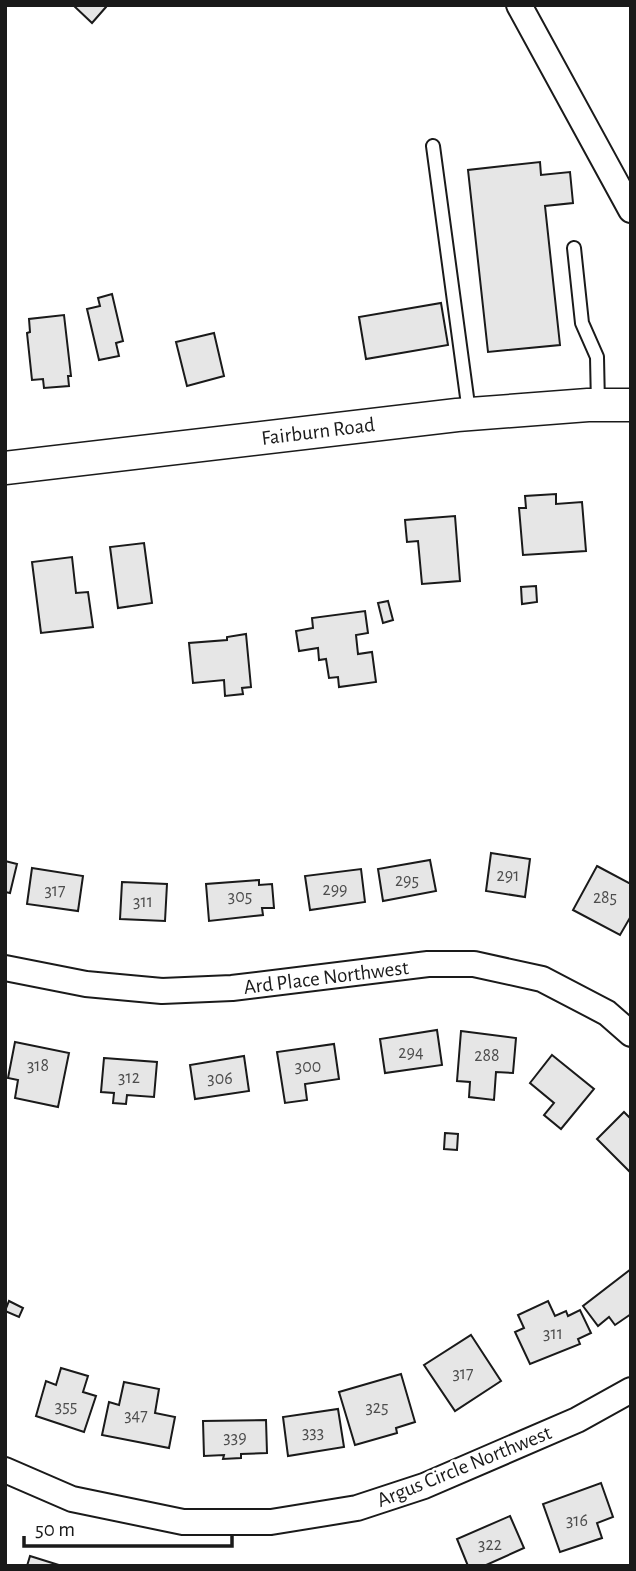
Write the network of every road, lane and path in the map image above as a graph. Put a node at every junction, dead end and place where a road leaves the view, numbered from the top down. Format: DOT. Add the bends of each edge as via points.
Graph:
graph roads {
  1 [pos="519,5"];
  2 [pos="433,146"];
  3 [pos="631,210"];
  4 [pos="574,248"];
  5 [pos="598,405"];
  6 [pos="631,405"];
  7 [pos="469,414"];
  8 [pos="5,468"];
  9 [pos="5,968"];
  10 [pos="631,1034"];
  11 [pos="631,1390"];
  12 [pos="5,1470"];
  1 -- 3 [label="street"];
  2 -- 7 [label="lane"];
  4 -- 5 [label="lane" via="582,323 597,357"];
  5 -- 6 [label="street, Fairburn Road"];
  5 -- 7 [label="street, Fairburn Road"];
  7 -- 8 [label="street, Fairburn Road"];
  9 -- 10 [label="street, Ard Place Northwest" via="86,984 162,990 232,988 428,964 474,964 542,979 607,1013"];
  11 -- 12 [label="street, Argus Circle Northwest" via="577,1420 424,1486 357,1508 271,1522 183,1522 72,1499"];
}
